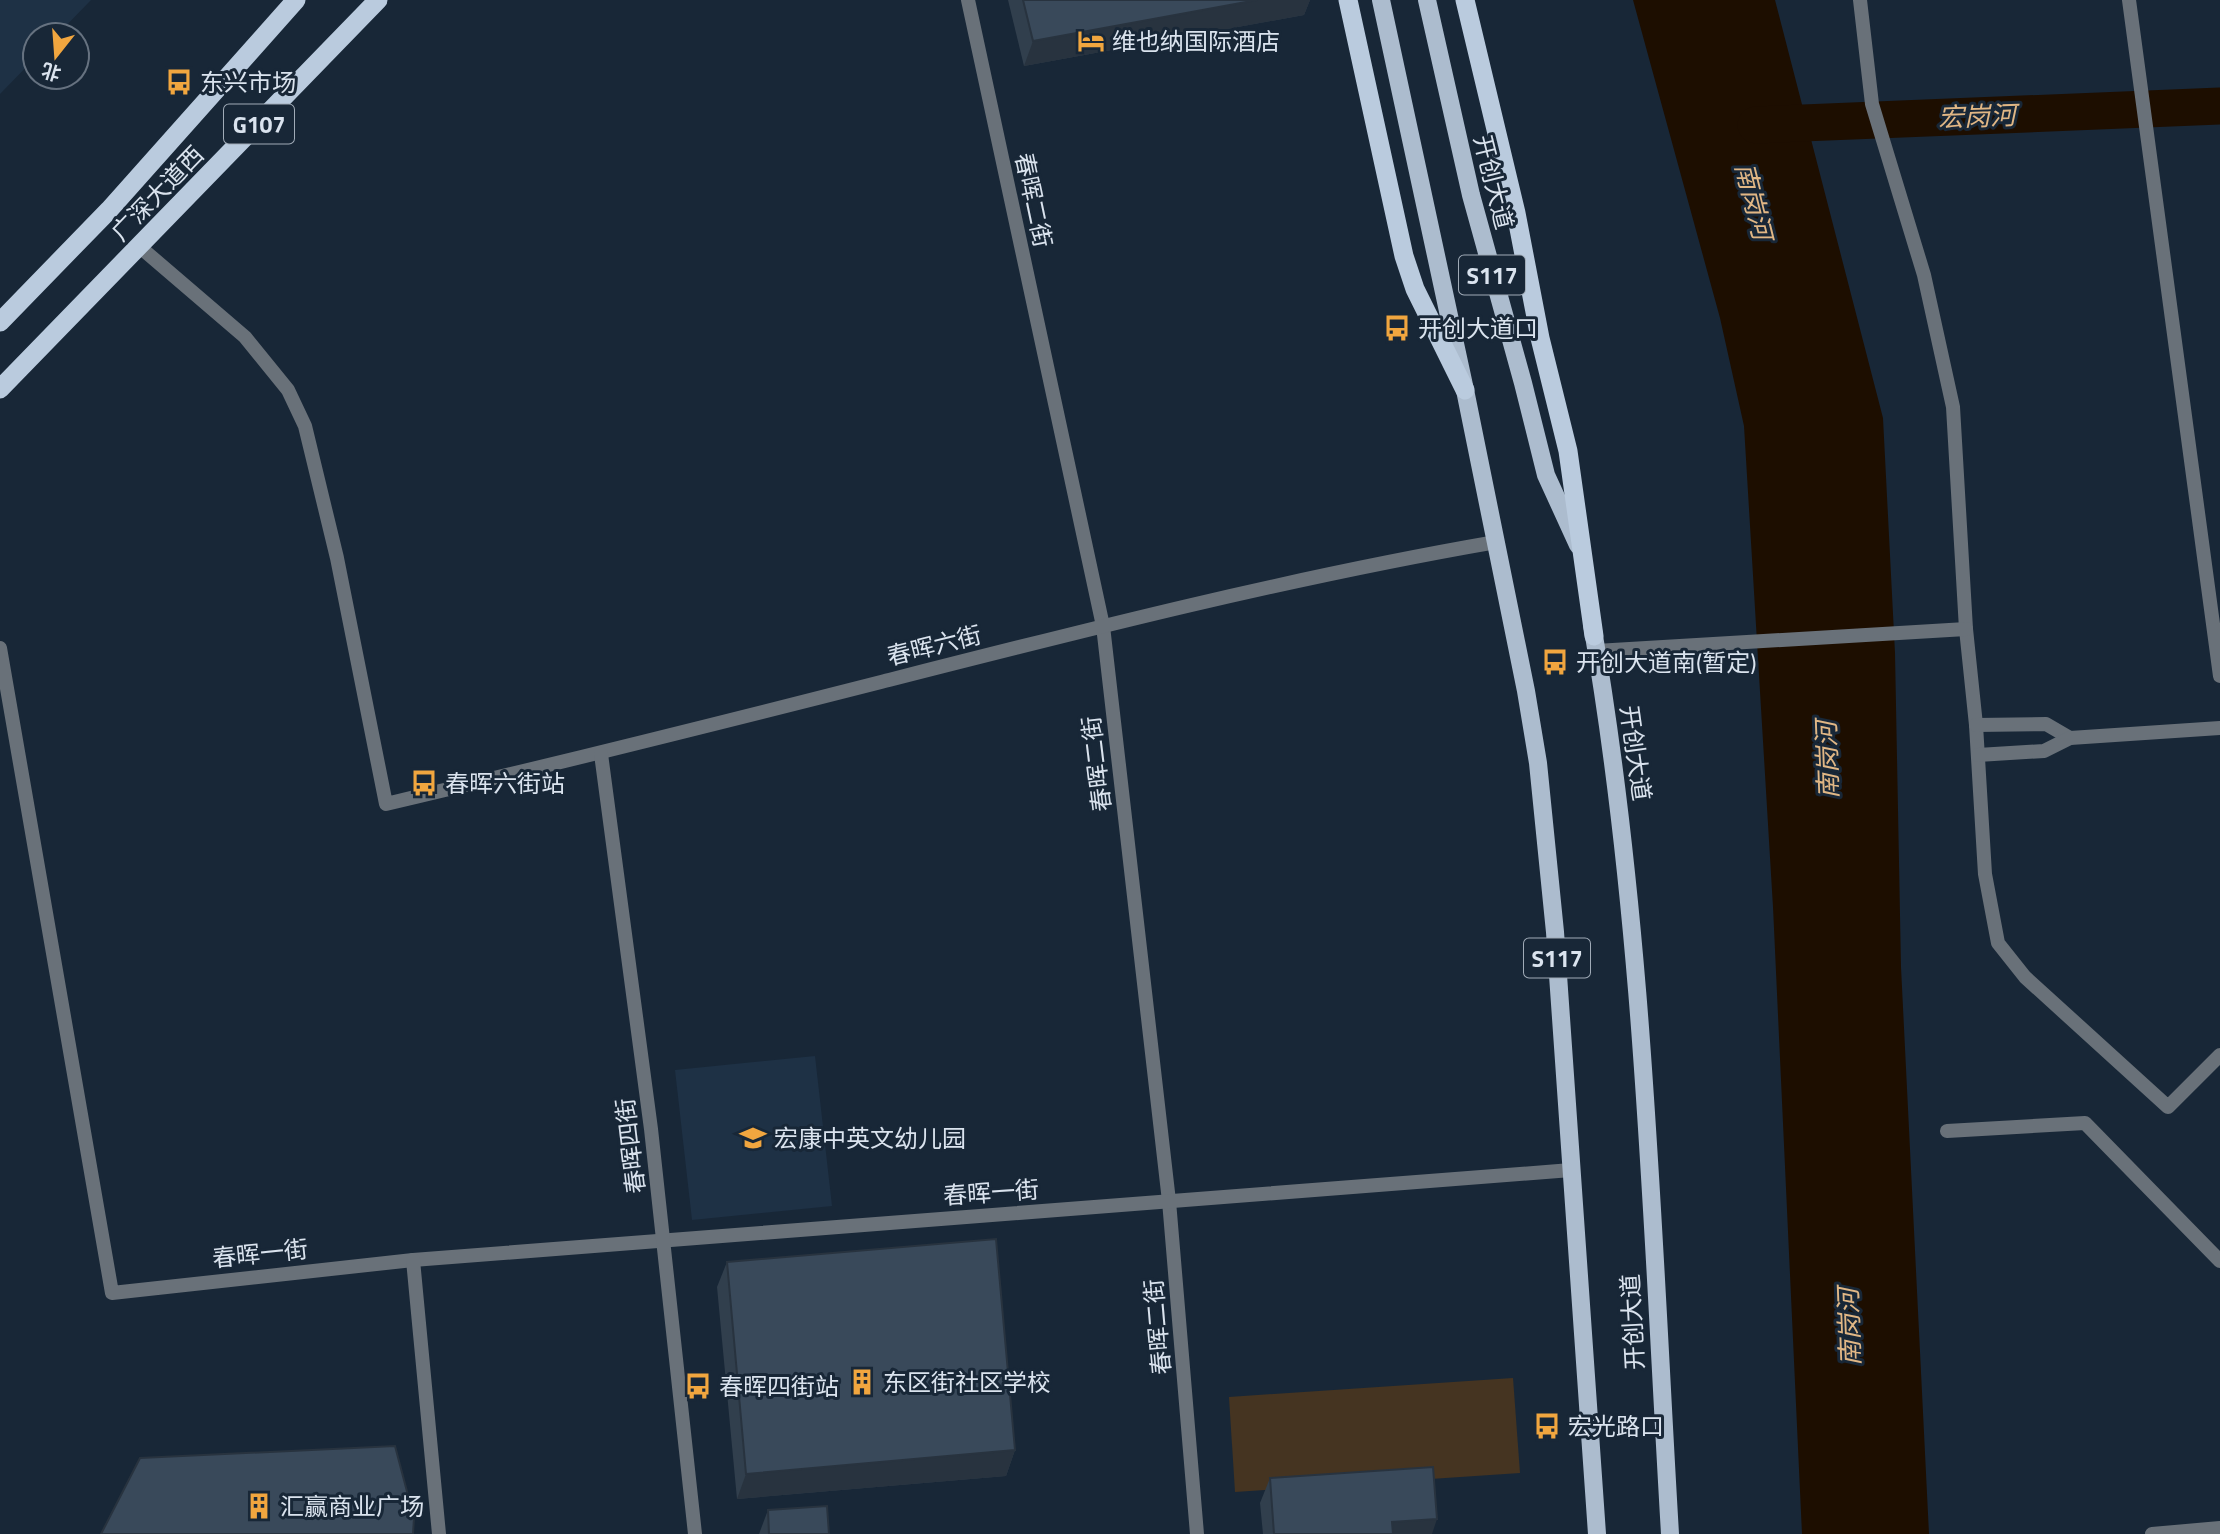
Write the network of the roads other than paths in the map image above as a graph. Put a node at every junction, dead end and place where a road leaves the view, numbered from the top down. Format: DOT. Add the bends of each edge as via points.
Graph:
graph roads {
  1 [pos="296,0"];
  2 [pos="378,0"];
  3 [pos="968,0"];
  4 [pos="1348,0"];
  5 [pos="1381,0"];
  6 [pos="1427,0"];
  7 [pos="1465,0"];
  8 [pos="1860,0"];
  9 [pos="2129,0"];
  10 [pos="140,247"];
  11 [pos="0,322"];
  12 [pos="0,389"];
  13 [pos="1465,390"];
  14 [pos="1496,542"];
  15 [pos="1103,626"];
  16 [pos="1966,629"];
  17 [pos="1595,643"];
  18 [pos="0,648"];
  19 [pos="2220,676"];
  20 [pos="1976,725"];
  21 [pos="2220,728"];
  22 [pos="2070,737"];
  23 [pos="601,754"];
  24 [pos="1978,755"];
  25 [pos="2220,1055"];
  26 [pos="1947,1131"];
  27 [pos="1572,1170"];
  28 [pos="1169,1201"];
  29 [pos="664,1241"];
  30 [pos="413,1260"];
  31 [pos="2220,1261"];
  32 [pos="2220,1528"];
  33 [pos="439,1534"];
  34 [pos="695,1534"];
  35 [pos="1197,1534"];
  36 [pos="1597,1534"];
  37 [pos="1670,1534"];
  38 [pos="2152,1534"];
  1 -- 11 [label="highway, 广深大道西 / G107" via="109,210"];
  2 -- 10 [label="highway, 广深大道西 / G107"];
  3 -- 15 [label="street, 春晖二街"];
  4 -- 13 [label="highway" via="1404,256 1415,289"];
  5 -- 13 [label="main road, 开创大道 / S117"];
  6 -- 17 [label="main road, 开创大道 / S117" via="1471,195 1546,475 1578,544"];
  7 -- 17 [label="highway" via="1568,451"];
  8 -- 16 [label="street" via="1872,104 1924,275 1953,407"];
  9 -- 19 [label="street"];
  10 -- 12 [label="highway, 广深大道西 / G107"];
  10 -- 23 [label="street, 春晖六街" via="245,337 288,390 305,426 337,558 386,804"];
  13 -- 14 [label="main road, 开创大道 / S117"];
  14 -- 15 [label="street, 春晖六街" via="1374,564"];
  14 -- 27 [label="main road, 开创大道 / S117" via="1538,763"];
  15 -- 23 [label="street, 春晖六街"];
  15 -- 28 [label="street, 春晖二街"];
  16 -- 17 [label="street" via="1743,642"];
  16 -- 20 [label="street"];
  17 -- 37 [label="main road, 开创大道 / S117" via="1620,819 1638,1005"];
  18 -- 30 [label="street, 春晖一街" via="112,1293"];
  20 -- 22 [label="street" via="2046,724"];
  20 -- 24 [label="street"];
  21 -- 22 [label="street"];
  22 -- 24 [label="street" via="2044,751"];
  23 -- 29 [label="street, 春晖四街"];
  24 -- 25 [label="street" via="1986,874 1998,943 2025,977 2168,1107"];
  26 -- 31 [label="street" via="2085,1123"];
  27 -- 28 [label="street, 春晖一街"];
  27 -- 36 [label="main road, 开创大道 / S117"];
  28 -- 29 [label="street, 春晖一街"];
  28 -- 35 [label="street, 春晖二街"];
  29 -- 30 [label="street, 春晖一街"];
  29 -- 34 [label="street, 春晖四街"];
  30 -- 33 [label="street"];
  32 -- 38 [label="street"];
}
